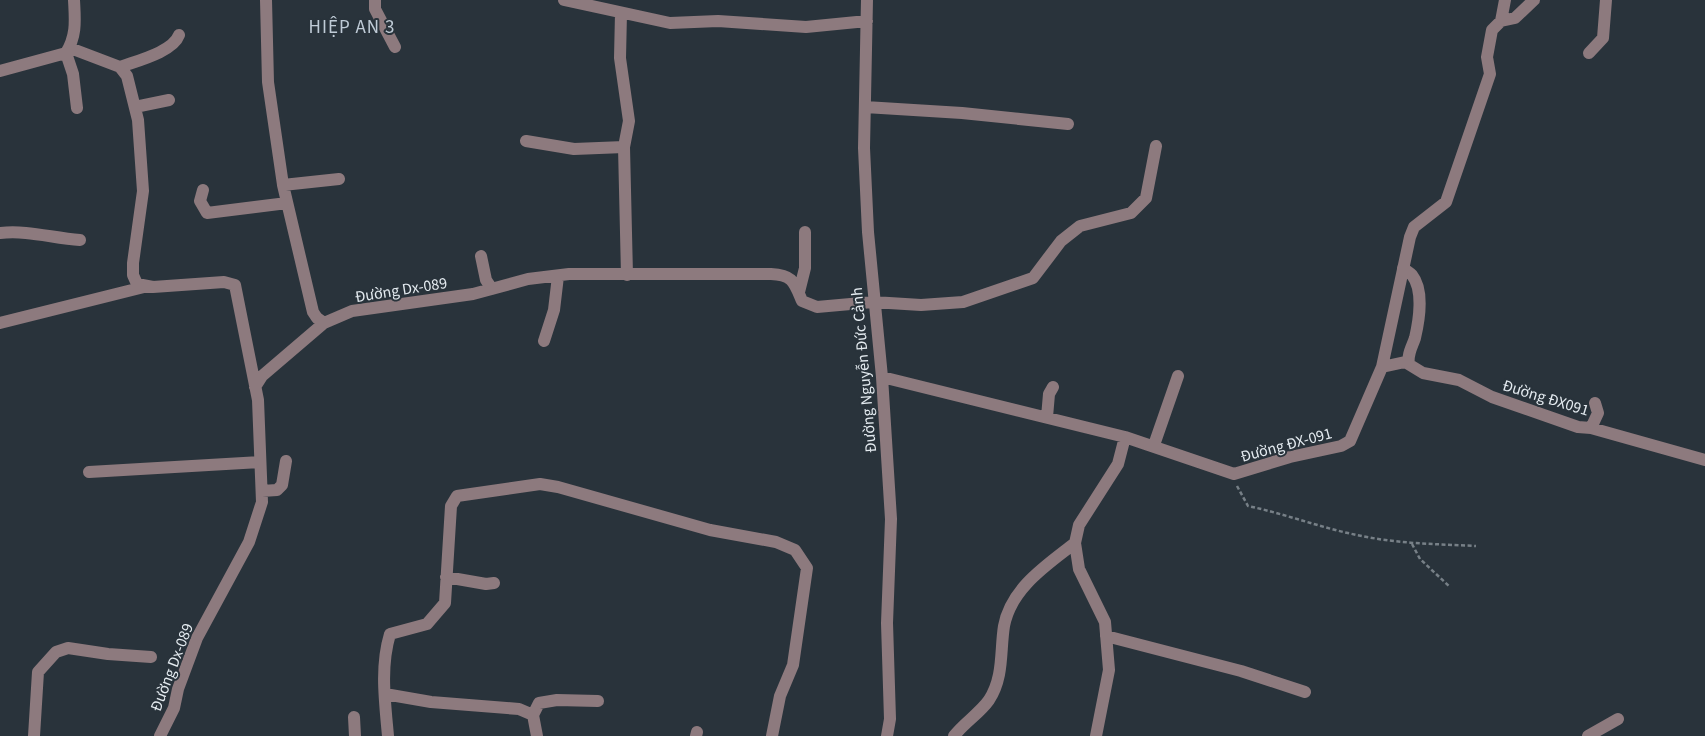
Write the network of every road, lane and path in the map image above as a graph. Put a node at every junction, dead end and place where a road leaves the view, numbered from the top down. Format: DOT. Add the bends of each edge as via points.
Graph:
graph roads {
  1 [pos="74,0"];
  2 [pos="266,0"];
  3 [pos="375,0"];
  4 [pos="564,0"];
  5 [pos="868,0"];
  6 [pos="1505,0"];
  7 [pos="1534,0"];
  8 [pos="1606,0"];
  9 [pos="621,13"];
  10 [pos="867,21"];
  11 [pos="1501,21"];
  12 [pos="179,35"];
  13 [pos="395,47"];
  14 [pos="68,51"];
  15 [pos="1589,53"];
  16 [pos="120,67"];
  17 [pos="0,71"];
  18 [pos="169,100"];
  19 [pos="135,107"];
  20 [pos="865,107"];
  21 [pos="77,108"];
  22 [pos="1068,124"];
  23 [pos="526,141"];
  24 [pos="1156,146"];
  25 [pos="624,148"];
  26 [pos="339,179"];
  27 [pos="283,185"];
  28 [pos="203,190"];
  29 [pos="287,203"];
  30 [pos="806,232"];
  31 [pos="0,233"];
  32 [pos="80,240"];
  33 [pos="481,256"];
  34 [pos="1403,268"];
  35 [pos="627,275"];
  36 [pos="558,276"];
  37 [pos="148,286"];
  38 [pos="492,289"];
  39 [pos="798,292"];
  40 [pos="873,302"];
  41 [pos="0,323"];
  42 [pos="324,323"];
  43 [pos="544,341"];
  44 [pos="1409,364"];
  45 [pos="1382,367"];
  46 [pos="1178,376"];
  47 [pos="882,377"];
  48 [pos="255,386"];
  49 [pos="1053,388"];
  50 [pos="1595,403"];
  51 [pos="1047,417"];
  52 [pos="1591,428"];
  53 [pos="1126,437"];
  54 [pos="1154,445"];
  55 [pos="1705,460"];
  56 [pos="286,461"];
  57 [pos="260,462"];
  58 [pos="89,472"];
  59 [pos="1228,472"];
  60 [pos="262,491"];
  61 [pos="1075,543"];
  62 [pos="1412,544"];
  63 [pos="1476,546"];
  64 [pos="446,577"];
  65 [pos="494,583"];
  66 [pos="1450,587"];
  67 [pos="1106,636"];
  68 [pos="151,657"];
  69 [pos="1305,692"];
  70 [pos="385,694"];
  71 [pos="598,701"];
  72 [pos="533,715"];
  73 [pos="354,717"];
  74 [pos="1618,719"];
  75 [pos="34,736"];
  76 [pos="160,736"];
  77 [pos="355,736"];
  78 [pos="388,736"];
  79 [pos="537,736"];
  80 [pos="772,736"];
  81 [pos="887,736"];
  82 [pos="954,736"];
  83 [pos="1096,736"];
  84 [pos="1588,736"];
  1 -- 14 [label="street" via="76,30"];
  2 -- 27 [label="street" via="268,82"];
  3 -- 13 [label="street" via="375,9"];
  4 -- 9 [label="street"];
  5 -- 10 [label="street, Đường Nguyễn Đức Cảnh"];
  6 -- 11 [label="street, Đường ĐX-091"];
  7 -- 11 [label="street" via="1515,18"];
  8 -- 15 [label="street" via="1603,38"];
  9 -- 10 [label="street" via="670,23 718,21 806,27"];
  9 -- 25 [label="street" via="620,58 629,121"];
  10 -- 20 [label="street, Đường Nguyễn Đức Cảnh"];
  11 -- 34 [label="street, Đường ĐX-091" via="1492,30 1487,57 1490,74 1446,202 1414,227"];
  12 -- 16 [label="street" via="173,45"];
  14 -- 16 [label="street"];
  14 -- 17 [label="street"];
  14 -- 21 [label="street"];
  16 -- 19 [label="street" via="127,76"];
  18 -- 19 [label="street"];
  19 -- 37 [label="street" via="143,191 133,275 137,284"];
  20 -- 22 [label="street"];
  20 -- 40 [label="street, Đường Nguyễn Đức Cảnh" via="864,148"];
  23 -- 25 [label="street" via="574,149"];
  24 -- 40 [label="street, Đường Dx-089" via="1146,198 1132,213 1080,226 1061,241 1033,278 963,302 922,305"];
  25 -- 35 [label="street"];
  26 -- 27 [label="street"];
  27 -- 29 [label="street"];
  28 -- 29 [label="street" via="200,201 207,212"];
  29 -- 42 [label="street" via="313,312"];
  30 -- 39 [label="street" via="805,268"];
  31 -- 32 [label="street" via="21,231"];
  33 -- 38 [label="street" via="486,280"];
  34 -- 44 [label="street" via="1412,275 1418,289 1418,316"];
  34 -- 45 [label="street, Đường ĐX-091"];
  35 -- 36 [label="street, Đường Dx-089"];
  35 -- 39 [label="street, Đường Dx-089" via="786,275 795,283"];
  36 -- 38 [label="street, Đường Dx-089" via="528,279"];
  36 -- 43 [label="street" via="554,310"];
  37 -- 41 [label="street"];
  37 -- 48 [label="street" via="224,282 235,285"];
  38 -- 42 [label="street, Đường Dx-089" via="352,312"];
  39 -- 40 [label="street, Đường Dx-089" via="802,300 817,307"];
  40 -- 47 [label="street, Đường Nguyễn Đức Cảnh"];
  42 -- 48 [label="street, Đường Dx-089" via="262,376"];
  44 -- 45 [label="street"];
  44 -- 52 [label="street, Đường ĐX091" via="1423,373 1459,380 1492,396 1578,427"];
  45 -- 59 [label="street, Đường ĐX-091" via="1350,440 1342,446 1234,474"];
  46 -- 54 [label="street"];
  47 -- 51 [label="street, Đường ĐX-091"];
  47 -- 81 [label="street, Đường Nguyễn Đức Cảnh" via="891,519 887,623 890,719"];
  48 -- 57 [label="street, Đường Dx-089"];
  49 -- 51 [label="street"];
  50 -- 52 [label="street" via="1598,412"];
  51 -- 53 [label="street, Đường ĐX-091"];
  52 -- 55 [label="street, Đường ĐX091"];
  53 -- 54 [label="street, Đường ĐX-091"];
  53 -- 61 [label="street" via="1118,464 1079,525"];
  54 -- 59 [label="street, Đường ĐX-091"];
  56 -- 60 [label="street" via="282,485 278,490"];
  57 -- 58 [label="street"];
  57 -- 60 [label="street, Đường Dx-089"];
  59 -- 62 [label="path" via="1248,506 1360,536"];
  60 -- 76 [label="street, Đường Dx-089" via="259,515 248,542 197,638 174,708"];
  61 -- 67 [label="street" via="1079,569 1105,622"];
  61 -- 82 [label="street" via="1030,580 1016,598 1005,624 999,677 988,701"];
  62 -- 63 [label="path"];
  62 -- 66 [label="path" via="1420,559"];
  64 -- 65 [label="street"];
  64 -- 70 [label="street" via="445,603 436,616 427,624 390,634 383,675"];
  64 -- 80 [label="street" via="451,506 457,496 540,484 710,530 776,542 795,550 807,568 793,665 780,696"];
  67 -- 69 [label="street" via="1241,671"];
  67 -- 83 [label="street" via="1109,670"];
  68 -- 75 [label="street" via="68,648 56,652 38,672"];
  70 -- 72 [label="street" via="431,702 519,709"];
  70 -- 78 [label="street"];
  71 -- 72 [label="street" via="538,703"];
  72 -- 79 [label="street"];
  73 -- 77 [label="street"];
  74 -- 84 [label="street"];
}
